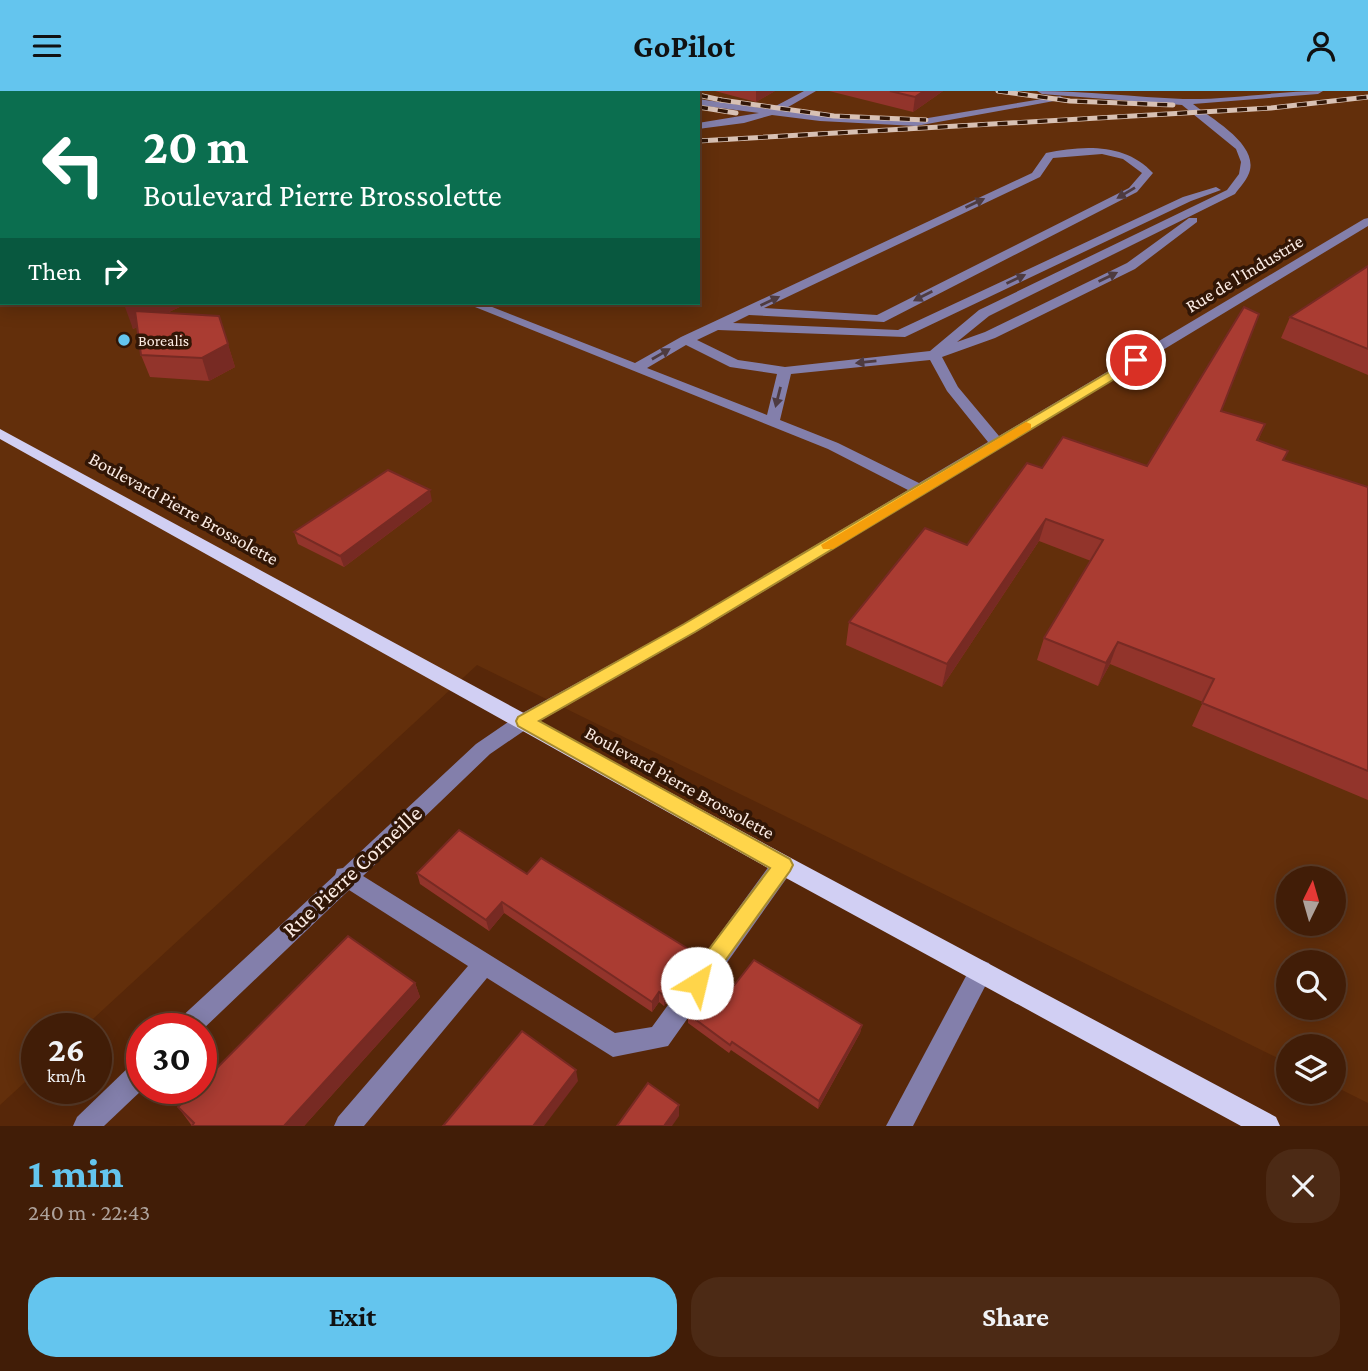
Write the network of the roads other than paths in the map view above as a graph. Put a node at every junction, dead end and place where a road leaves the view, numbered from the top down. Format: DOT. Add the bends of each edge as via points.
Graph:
graph roads {
  1 [pos="811,91"];
  2 [pos="1042,91"];
  3 [pos="1318,91"];
  4 [pos="1087,95"];
  5 [pos="700,102"];
  6 [pos="1185,102"];
  7 [pos="772,113"];
  8 [pos="700,126"];
  9 [pos="1239,182"];
  10 [pos="1205,205"];
  11 [pos="1368,221"];
  12 [pos="476,305"];
  13 [pos="747,311"];
  14 [pos="715,326"];
  15 [pos="686,340"];
  16 [pos="934,355"];
  17 [pos="636,368"];
  18 [pos="785,371"];
  19 [pos="772,422"];
  20 [pos="0,433"];
  21 [pos="997,443"];
  22 [pos="920,490"];
  23 [pos="524,721"];
  24 [pos="783,865"];
  25 [pos="345,876"];
  26 [pos="484,965"];
  27 [pos="981,971"];
  28 [pos="204,1013"];
  29 [pos="126,1087"];
  30 [pos="86,1126"];
  31 [pos="347,1126"];
  32 [pos="899,1126"];
  33 [pos="1267,1126"];
  1 -- 7 [label="street"];
  2 -- 4 [label="street"];
  3 -- 6 [label="street"];
  4 -- 6 [label="street"];
  4 -- 7 [label="street" via="916,123"];
  5 -- 7 [label="street"];
  6 -- 9 [label="street" via="1241,148 1246,162"];
  7 -- 8 [label="street"];
  9 -- 10 [label="street" via="1231,192"];
  14 -- 9 [label="street, one-way" via="900,334 1187,199"];
  10 -- 16 [label="street" via="984,313"];
  16 -- 10 [label="street, one-way" via="990,335 1131,266 1191,222"];
  11 -- 21 [label="street, Rue de l'Industrie"];
  12 -- 17 [label="street"];
  13 -- 13 [label="street, one-way" via="1036,174 1050,155 1092,149 1117,153 1137,161 1148,173 1133,190 879,319"];
  13 -- 14 [label="street"];
  14 -- 15 [label="street"];
  17 -- 15 [label="street, one-way"];
  15 -- 18 [label="street" via="735,364"];
  16 -- 18 [label="street, one-way"];
  16 -- 21 [label="street" via="952,388"];
  17 -- 19 [label="street"];
  18 -- 19 [label="street, one-way"];
  19 -- 22 [label="street" via="834,446"];
  20 -- 23 [label="main road, Boulevard Pierre Brossolette"];
  21 -- 22 [label="street, Rue de l'Industrie"];
  22 -- 23 [label="street, Rue de l'Industrie"];
  23 -- 24 [label="main road, Boulevard Pierre Brossolette"];
  23 -- 25 [label="street, Rue Pierre Corneille" via="483,749"];
  24 -- 26 [label="street" via="659,1038 613,1045"];
  24 -- 27 [label="main road, Boulevard Pierre Brossolette"];
  25 -- 26 [label="street"];
  25 -- 28 [label="street, Rue Pierre Corneille"];
  26 -- 31 [label="street"];
  27 -- 32 [label="street"];
  27 -- 33 [label="main road, Boulevard Pierre Brossolette"];
  29 -- 30 [label="street"];
}
